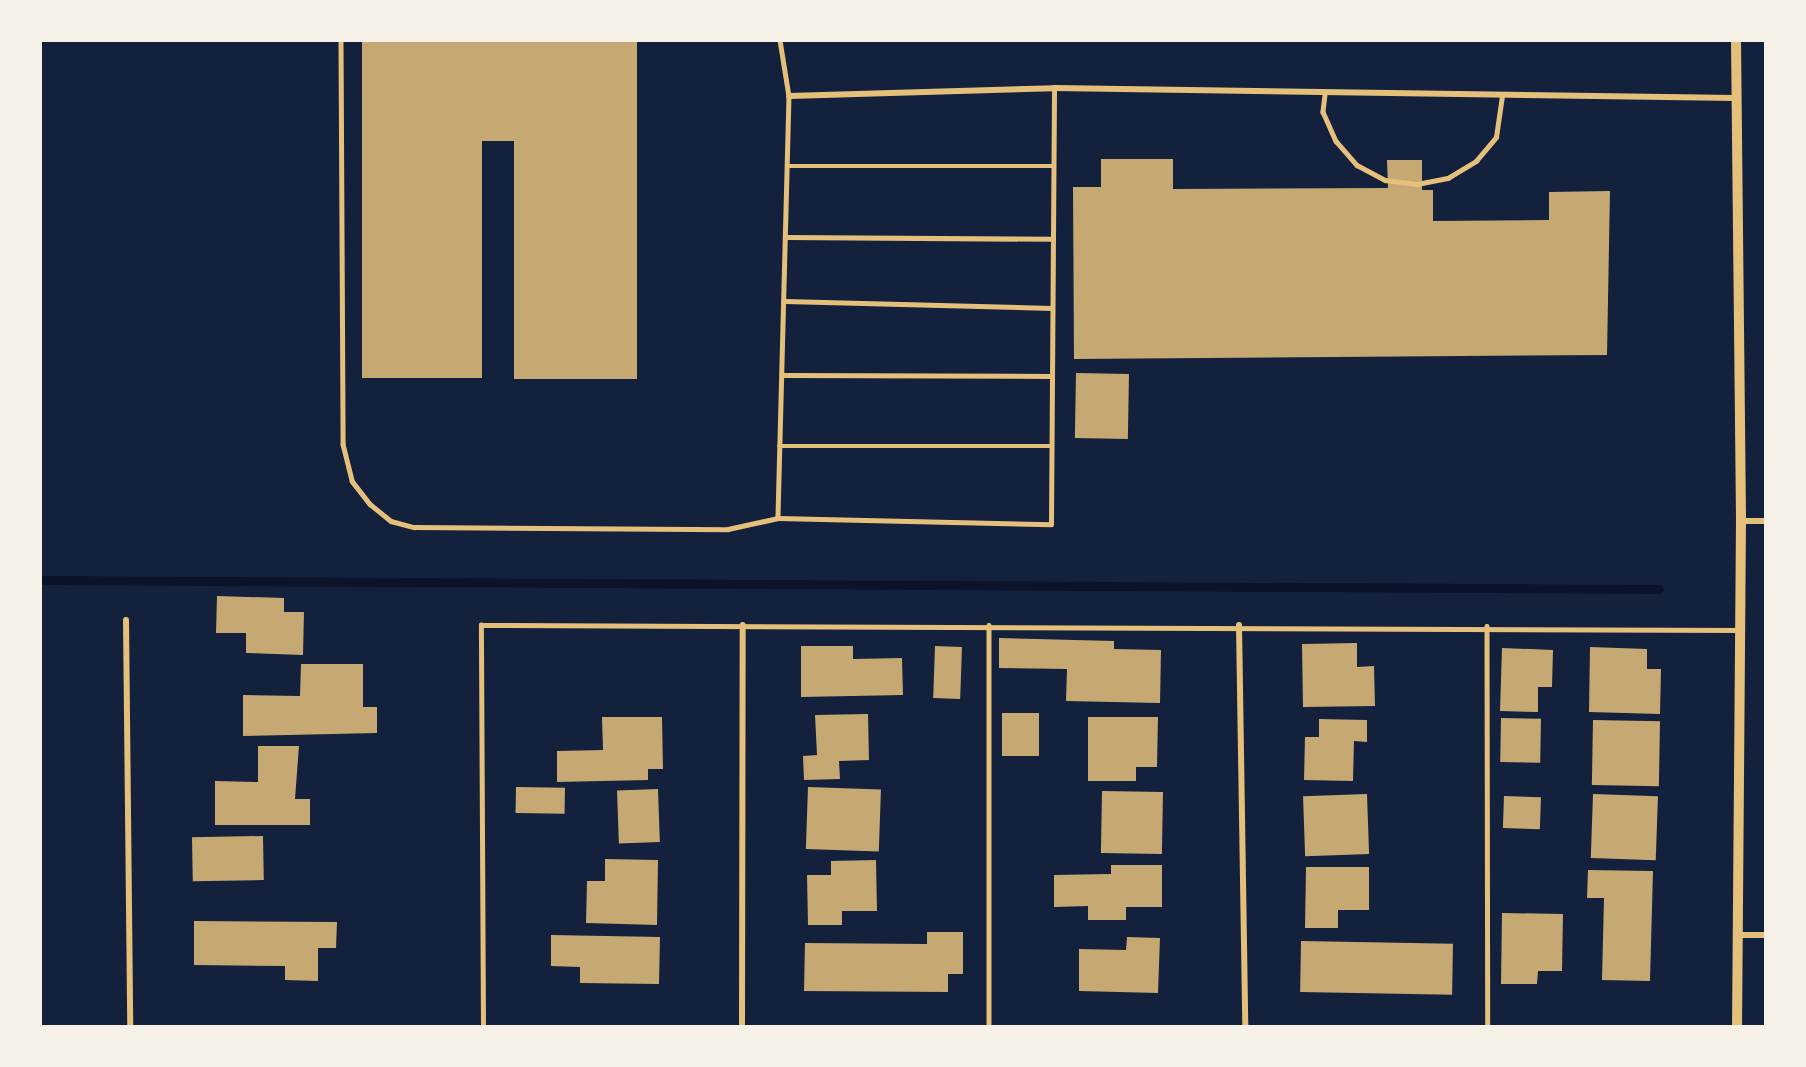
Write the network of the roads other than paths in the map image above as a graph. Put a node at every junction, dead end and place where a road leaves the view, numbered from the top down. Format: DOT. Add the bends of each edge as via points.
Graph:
graph roads {
  1 [pos="341,40"];
  2 [pos="780,40"];
  3 [pos="1736,40"];
  4 [pos="1054,88"];
  5 [pos="1325,95"];
  6 [pos="789,96"];
  7 [pos="1502,96"];
  8 [pos="1736,98"];
  9 [pos="788,166"];
  10 [pos="1053,166"];
  11 [pos="785,237"];
  12 [pos="1053,239"];
  13 [pos="785,301"];
  14 [pos="1052,309"];
  15 [pos="782,375"];
  16 [pos="1052,376"];
  17 [pos="780,446"];
  18 [pos="1051,446"];
  19 [pos="778,518"];
  20 [pos="1741,521"];
  21 [pos="1766,521"];
  22 [pos="126,620"];
  23 [pos="743,625"];
  24 [pos="989,625"];
  25 [pos="1239,625"];
  26 [pos="1487,626"];
  27 [pos="1741,630"];
  28 [pos="1737,935"];
  29 [pos="1766,935"];
  30 [pos="130,1026"];
  31 [pos="483,1026"];
  32 [pos="742,1026"];
  33 [pos="989,1026"];
  34 [pos="1245,1026"];
  35 [pos="1488,1026"];
  36 [pos="1737,1026"];
  1 -- 19 [label="lane" via="343,444 352,481 370,504 391,521 414,527 728,529"];
  2 -- 6 [label="lane"];
  3 -- 8 [label="street"];
  4 -- 5 [label="street"];
  4 -- 6 [label="street"];
  4 -- 10 [label="lane"];
  5 -- 7 [label="street"];
  5 -- 7 [label="lane" via="1323,112 1336,141 1357,165 1385,180 1417,184 1448,178 1476,161 1496,137"];
  6 -- 9 [label="lane"];
  7 -- 8 [label="street"];
  8 -- 20 [label="street"];
  9 -- 10 [label="lane"];
  9 -- 11 [label="lane"];
  10 -- 12 [label="lane"];
  11 -- 12 [label="lane"];
  11 -- 13 [label="lane"];
  12 -- 14 [label="lane"];
  13 -- 14 [label="lane"];
  13 -- 15 [label="lane"];
  14 -- 16 [label="lane"];
  15 -- 16 [label="lane"];
  15 -- 17 [label="lane"];
  16 -- 18 [label="lane"];
  17 -- 18 [label="lane"];
  17 -- 19 [label="lane"];
  18 -- 19 [label="lane" via="1050,524"];
  20 -- 21 [label="street"];
  20 -- 27 [label="street"];
  22 -- 30 [label="street"];
  23 -- 24 [label="lane"];
  23 -- 31 [label="lane" via="481,625"];
  23 -- 32 [label="street"];
  24 -- 25 [label="lane"];
  24 -- 33 [label="lane"];
  25 -- 26 [label="lane"];
  25 -- 34 [label="street"];
  26 -- 27 [label="lane"];
  26 -- 35 [label="lane"];
  27 -- 28 [label="street"];
  28 -- 29 [label="street"];
  28 -- 36 [label="street"];
}
